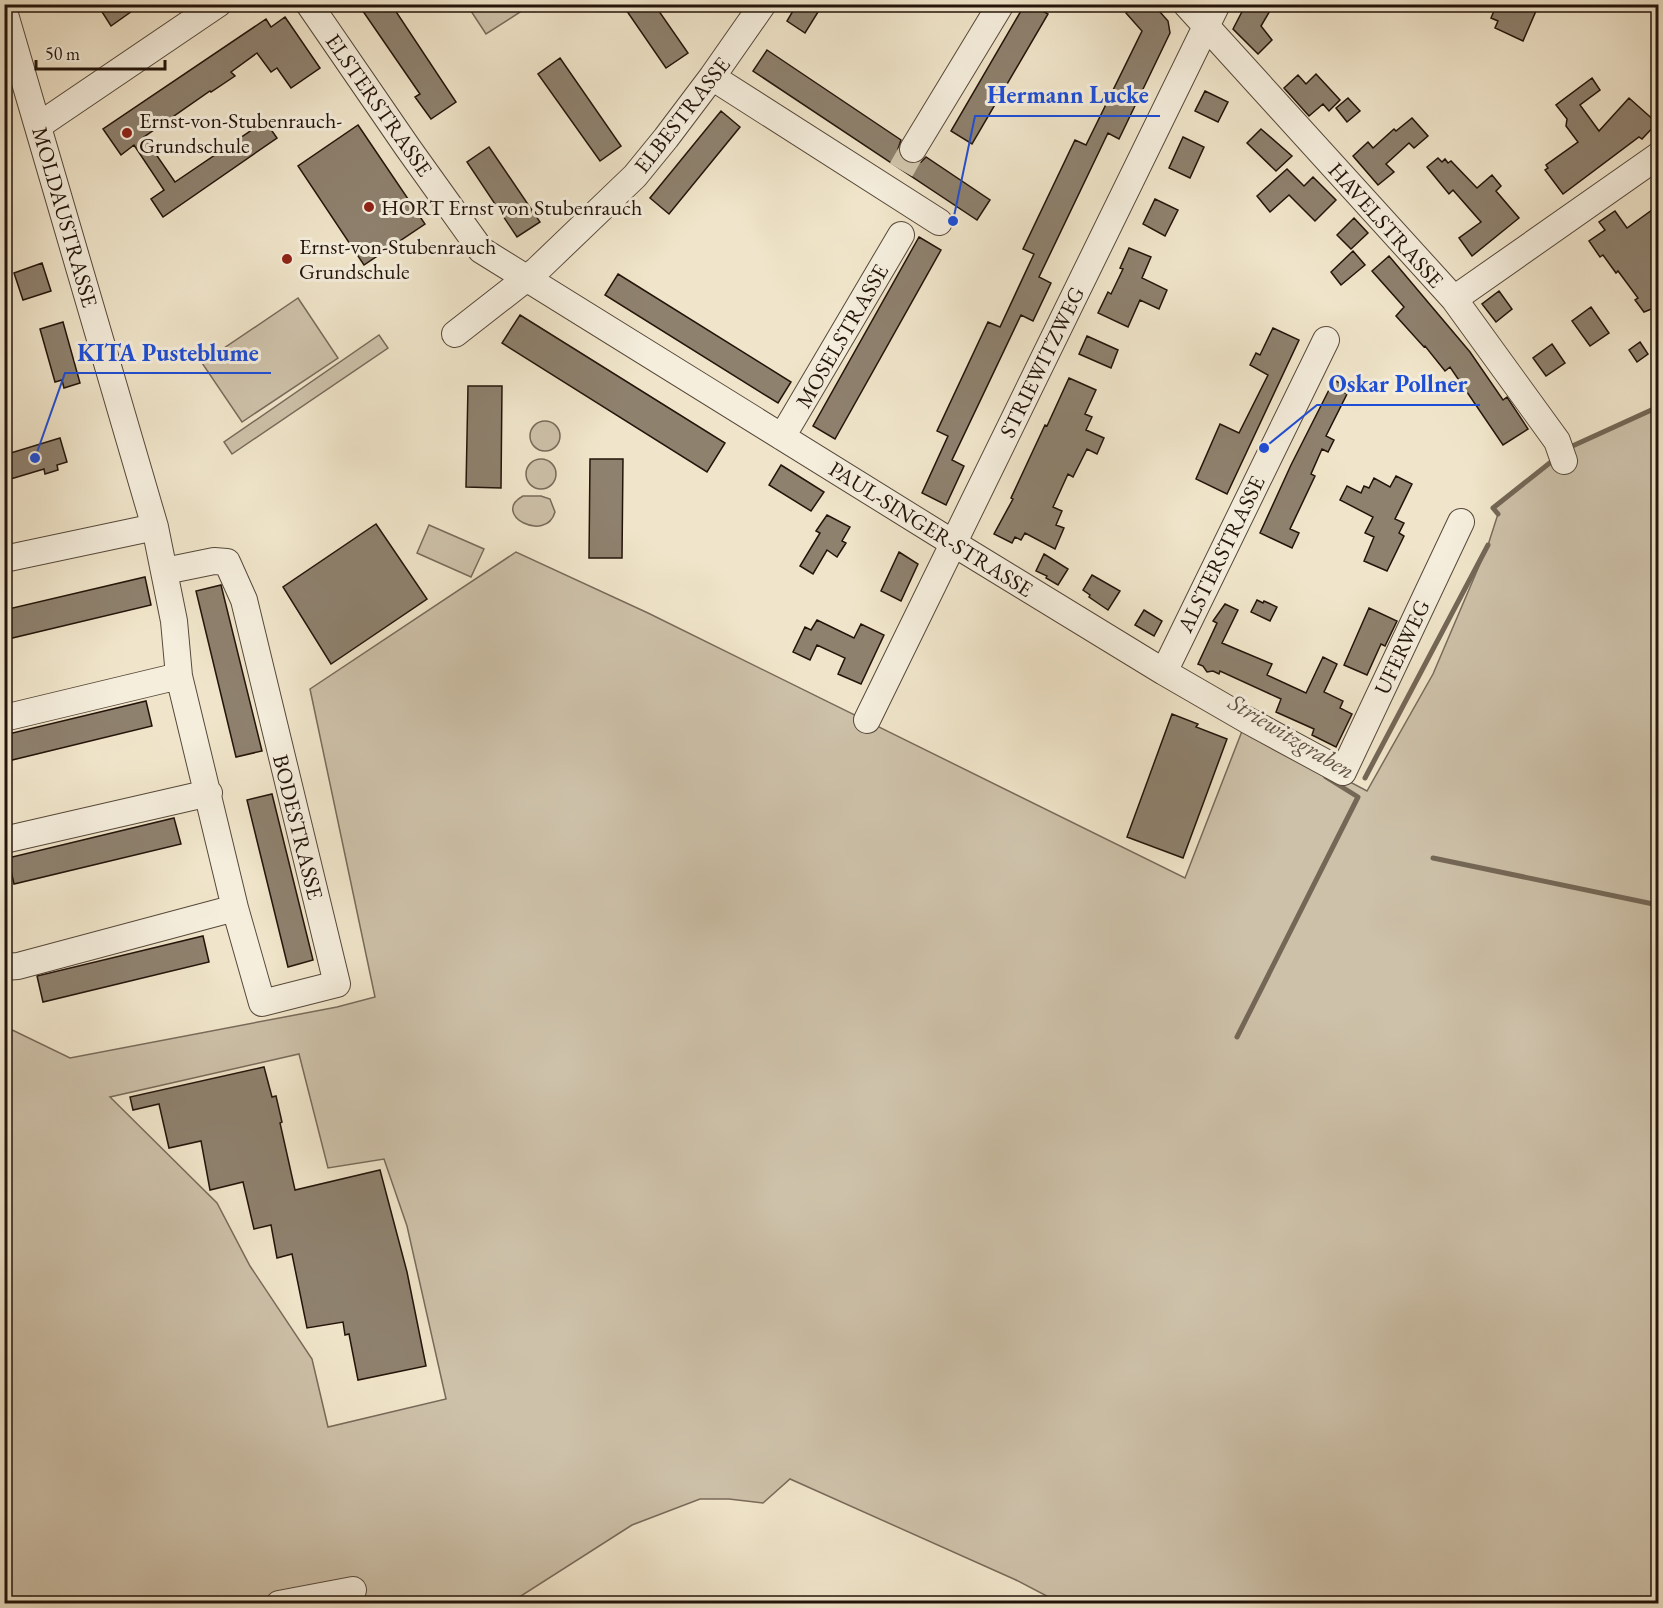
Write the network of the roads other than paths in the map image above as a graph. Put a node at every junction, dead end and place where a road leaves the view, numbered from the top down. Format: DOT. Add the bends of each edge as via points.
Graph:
graph roads {
  1 [pos="218,4"];
  2 [pos="309,4"];
  3 [pos="763,4"];
  4 [pos="1001,4"];
  5 [pos="1186,4"];
  6 [pos="4,11"];
  7 [pos="1212,15"];
  8 [pos="712,77"];
  9 [pos="38,126"];
  10 [pos="1659,156"];
  11 [pos="901,169"];
  12 [pos="939,222"];
  13 [pos="901,235"];
  14 [pos="525,278"];
  15 [pos="1454,299"];
  16 [pos="455,334"];
  17 [pos="1326,340"];
  18 [pos="782,437"];
  19 [pos="1561,452"];
  20 [pos="1461,522"];
  21 [pos="155,527"];
  22 [pos="953,543"];
  23 [pos="4,559"];
  24 [pos="165,571"];
  25 [pos="1164,672"];
  26 [pos="179,676"];
  27 [pos="4,717"];
  28 [pos="867,720"];
  29 [pos="1343,772"];
  30 [pos="209,793"];
  31 [pos="4,840"];
  32 [pos="235,908"];
  33 [pos="4,967"];
  34 [pos="353,1590"];
  35 [pos="279,1604"];
  1 -- 9 [label="street"];
  2 -- 14 [label="street, ELSTERSTRASSE" via="481,250"];
  3 -- 8 [label="street, ELBESTRASSE"];
  4 -- 11 [label="street"];
  5 -- 7 [label="street, HAVELSTRASSE"];
  6 -- 9 [label="street, MOLDAUSTRASSE"];
  7 -- 15 [label="street, HAVELSTRASSE"];
  7 -- 22 [label="street, STRIEWITZWEG"];
  8 -- 11 [label="street"];
  8 -- 14 [label="street, ELBESTRASSE" via="634,176"];
  9 -- 21 [label="street, MOLDAUSTRASSE"];
  10 -- 15 [label="street"];
  11 -- 12 [label="street"];
  13 -- 18 [label="street, MOSELSTRASSE"];
  14 -- 16 [label="street, ELBESTRASSE"];
  14 -- 18 [label="street, PAUL-SINGER-STRASSE"];
  15 -- 19 [label="street, HAVELSTRASSE"];
  17 -- 25 [label="street, ALSTERSTRASSE"];
  18 -- 22 [label="street, PAUL-SINGER-STRASSE"];
  20 -- 29 [label="street, UFERWEG"];
  21 -- 23 [label="street"];
  21 -- 24 [label="street, BODESTRASSE"];
  22 -- 25 [label="street, PAUL-SINGER-STRASSE"];
  22 -- 28 [label="street, STRIEWITZWEG"];
  24 -- 26 [label="street, BODESTRASSE"];
  24 -- 32 [label="street, BODESTRASSE" via="227,562 244,600 336,984 262,1003"];
  25 -- 29 [label="street, PAUL-SINGER-STRASSE"];
  26 -- 27 [label="street"];
  26 -- 30 [label="street, BODESTRASSE"];
  30 -- 31 [label="street"];
  30 -- 32 [label="street, BODESTRASSE"];
  32 -- 33 [label="street"];
  34 -- 35 [label="street"];
}
